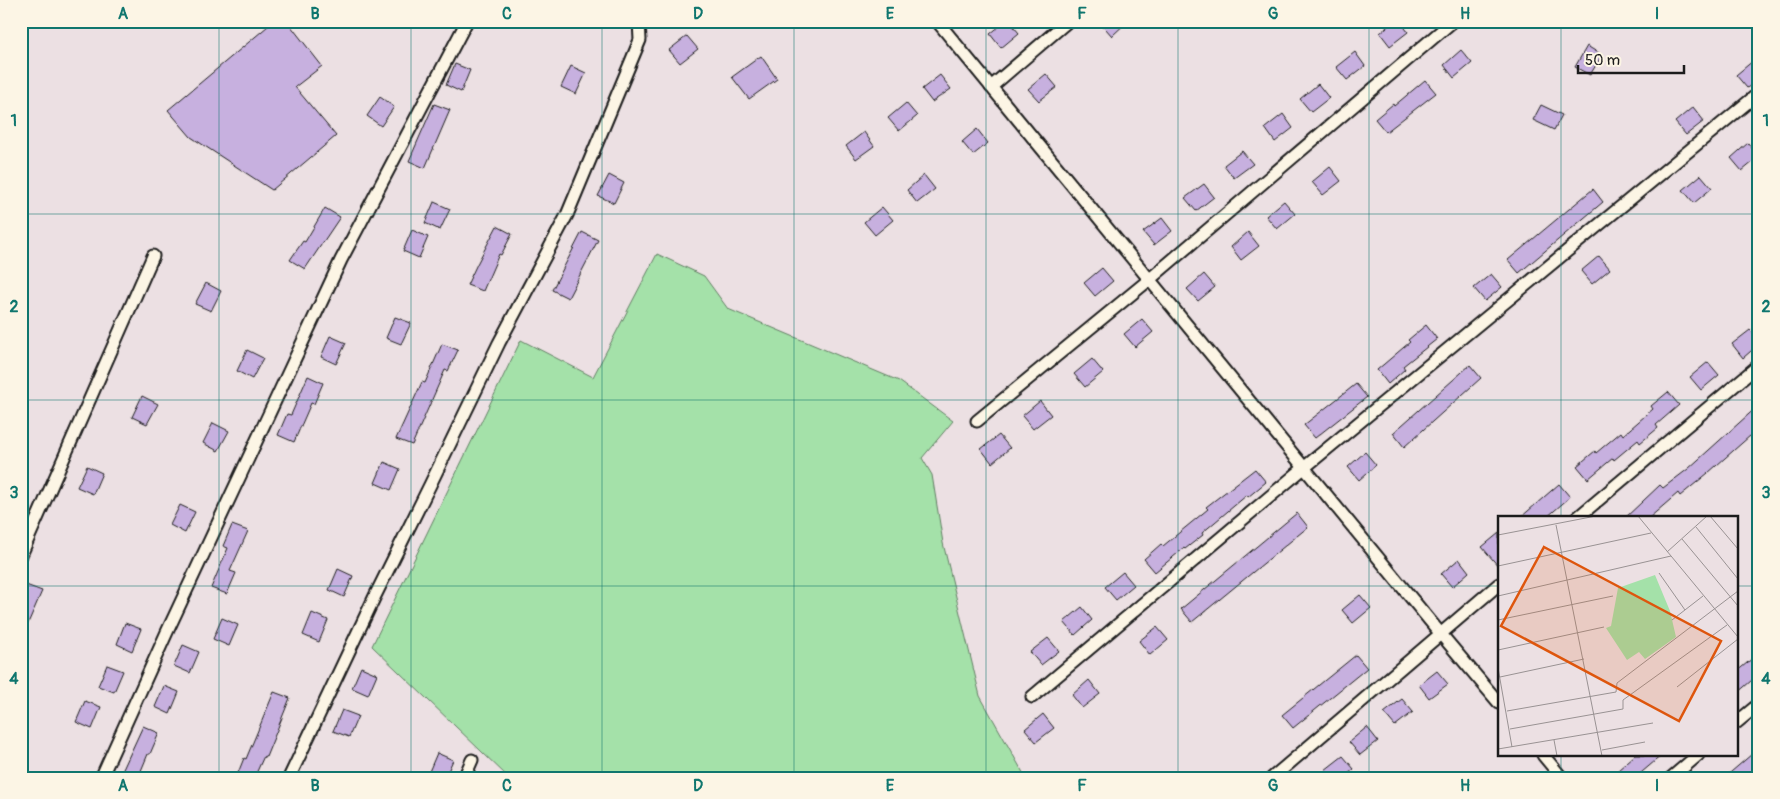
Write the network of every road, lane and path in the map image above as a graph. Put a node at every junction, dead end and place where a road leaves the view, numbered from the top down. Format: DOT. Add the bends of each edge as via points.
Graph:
graph roads {
  1 [pos="467,21"];
  2 [pos="639,21"];
  3 [pos="938,21"];
  4 [pos="1068,21"];
  5 [pos="1453,21"];
  6 [pos="991,87"];
  7 [pos="1759,93"];
  8 [pos="153,256"];
  9 [pos="1150,279"];
  10 [pos="1759,365"];
  11 [pos="977,421"];
  12 [pos="1305,467"];
  13 [pos="1579,516"];
  14 [pos="21,555"];
  15 [pos="1498,585"];
  16 [pos="1440,633"];
  17 [pos="1032,697"];
  18 [pos="1498,702"];
  19 [pos="1759,704"];
  20 [pos="1738,721"];
  21 [pos="1544,756"];
  22 [pos="1697,756"];
  23 [pos="472,760"];
  24 [pos="101,778"];
  25 [pos="289,778"];
  26 [pos="464,778"];
  27 [pos="1272,778"];
  28 [pos="1562,778"];
  29 [pos="1671,778"];
  1 -- 24 [label="street" via="341,260"];
  2 -- 25 [label="street" via="640,40 567,215 498,343"];
  3 -- 6 [label="street"];
  4 -- 6 [label="street"];
  5 -- 9 [label="street"];
  6 -- 9 [label="street"];
  7 -- 12 [label="street"];
  8 -- 14 [label="street"];
  9 -- 11 [label="street"];
  9 -- 12 [label="street"];
  10 -- 13 [label="street"];
  12 -- 16 [label="street"];
  12 -- 17 [label="street"];
  15 -- 16 [label="street"];
  16 -- 18 [label="street"];
  16 -- 27 [label="street"];
  19 -- 20 [label="street"];
  21 -- 28 [label="street"];
  22 -- 29 [label="street"];
  23 -- 26 [label="street"];
}
